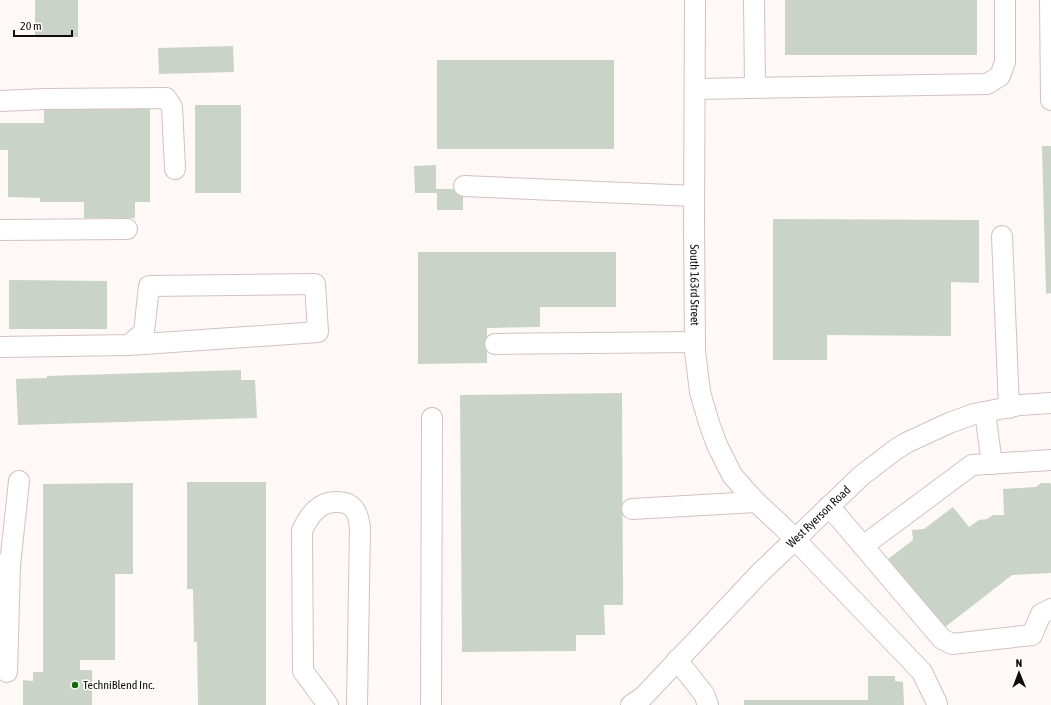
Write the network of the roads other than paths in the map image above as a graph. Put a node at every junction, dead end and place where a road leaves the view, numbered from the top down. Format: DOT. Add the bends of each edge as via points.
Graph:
graph roads {
  1 [pos="695,0"];
  2 [pos="754,0"];
  3 [pos="1005,0"];
  4 [pos="1050,0"];
  5 [pos="694,88"];
  6 [pos="755,88"];
  7 [pos="1051,100"];
  8 [pos="0,101"];
  9 [pos="175,169"];
  10 [pos="464,186"];
  11 [pos="694,196"];
  12 [pos="127,229"];
  13 [pos="0,230"];
  14 [pos="1002,236"];
  15 [pos="695,342"];
  16 [pos="495,344"];
  17 [pos="129,345"];
  18 [pos="0,347"];
  19 [pos="1051,403"];
  20 [pos="1009,408"];
  21 [pos="985,412"];
  22 [pos="432,418"];
  23 [pos="1051,460"];
  24 [pos="992,464"];
  25 [pos="20,481"];
  26 [pos="756,502"];
  27 [pos="829,506"];
  28 [pos="632,508"];
  29 [pos="794,540"];
  30 [pos="862,546"];
  31 [pos="5,565"];
  32 [pos="1051,609"];
  33 [pos="677,660"];
  34 [pos="7,672"];
  35 [pos="328,705"];
  36 [pos="357,705"];
  37 [pos="431,705"];
  38 [pos="631,705"];
  39 [pos="708,705"];
  40 [pos="937,705"];
  1 -- 5 [label="street, South 163rd Street"];
  2 -- 6 [label="street"];
  3 -- 6 [label="street" via="1005,62 1000,76 987,84"];
  4 -- 7 [label="street"];
  5 -- 6 [label="street"];
  5 -- 11 [label="street, South 163rd Street"];
  8 -- 9 [label="street" via="166,98 172,107"];
  10 -- 11 [label="street"];
  11 -- 15 [label="street, South 163rd Street"];
  12 -- 13 [label="street"];
  14 -- 20 [label="street"];
  15 -- 16 [label="street"];
  15 -- 26 [label="street, South 163rd Street" via="700,392 711,430 732,475"];
  17 -- 17 [label="street" via="144,332 149,286 315,284 318,332"];
  17 -- 18 [label="street"];
  19 -- 20 [label="street, West Ryerson Road"];
  20 -- 21 [label="street, West Ryerson Road"];
  21 -- 24 [label="street"];
  21 -- 27 [label="street, West Ryerson Road" via="950,423 906,443 861,476"];
  22 -- 37 [label="street"];
  23 -- 24 [label="street"];
  24 -- 30 [label="street" via="972,465"];
  25 -- 31 [label="street"];
  26 -- 28 [label="street"];
  26 -- 29 [label="street, South 163rd Street"];
  27 -- 29 [label="street, West Ryerson Road"];
  27 -- 30 [label="street"];
  29 -- 33 [label="street, West Ryerson Road" via="758,574"];
  29 -- 40 [label="street, South 163rd Street" via="922,672"];
  30 -- 32 [label="street" via="942,639 952,644 1032,636 1041,614"];
  31 -- 34 [label="street"];
  33 -- 38 [label="street, West Ryerson Road" via="643,697"];
  33 -- 39 [label="street" via="704,694"];
  35 -- 36 [label="street" via="303,671 302,531 306,521 326,502 346,502 356,510 360,527"];
}
